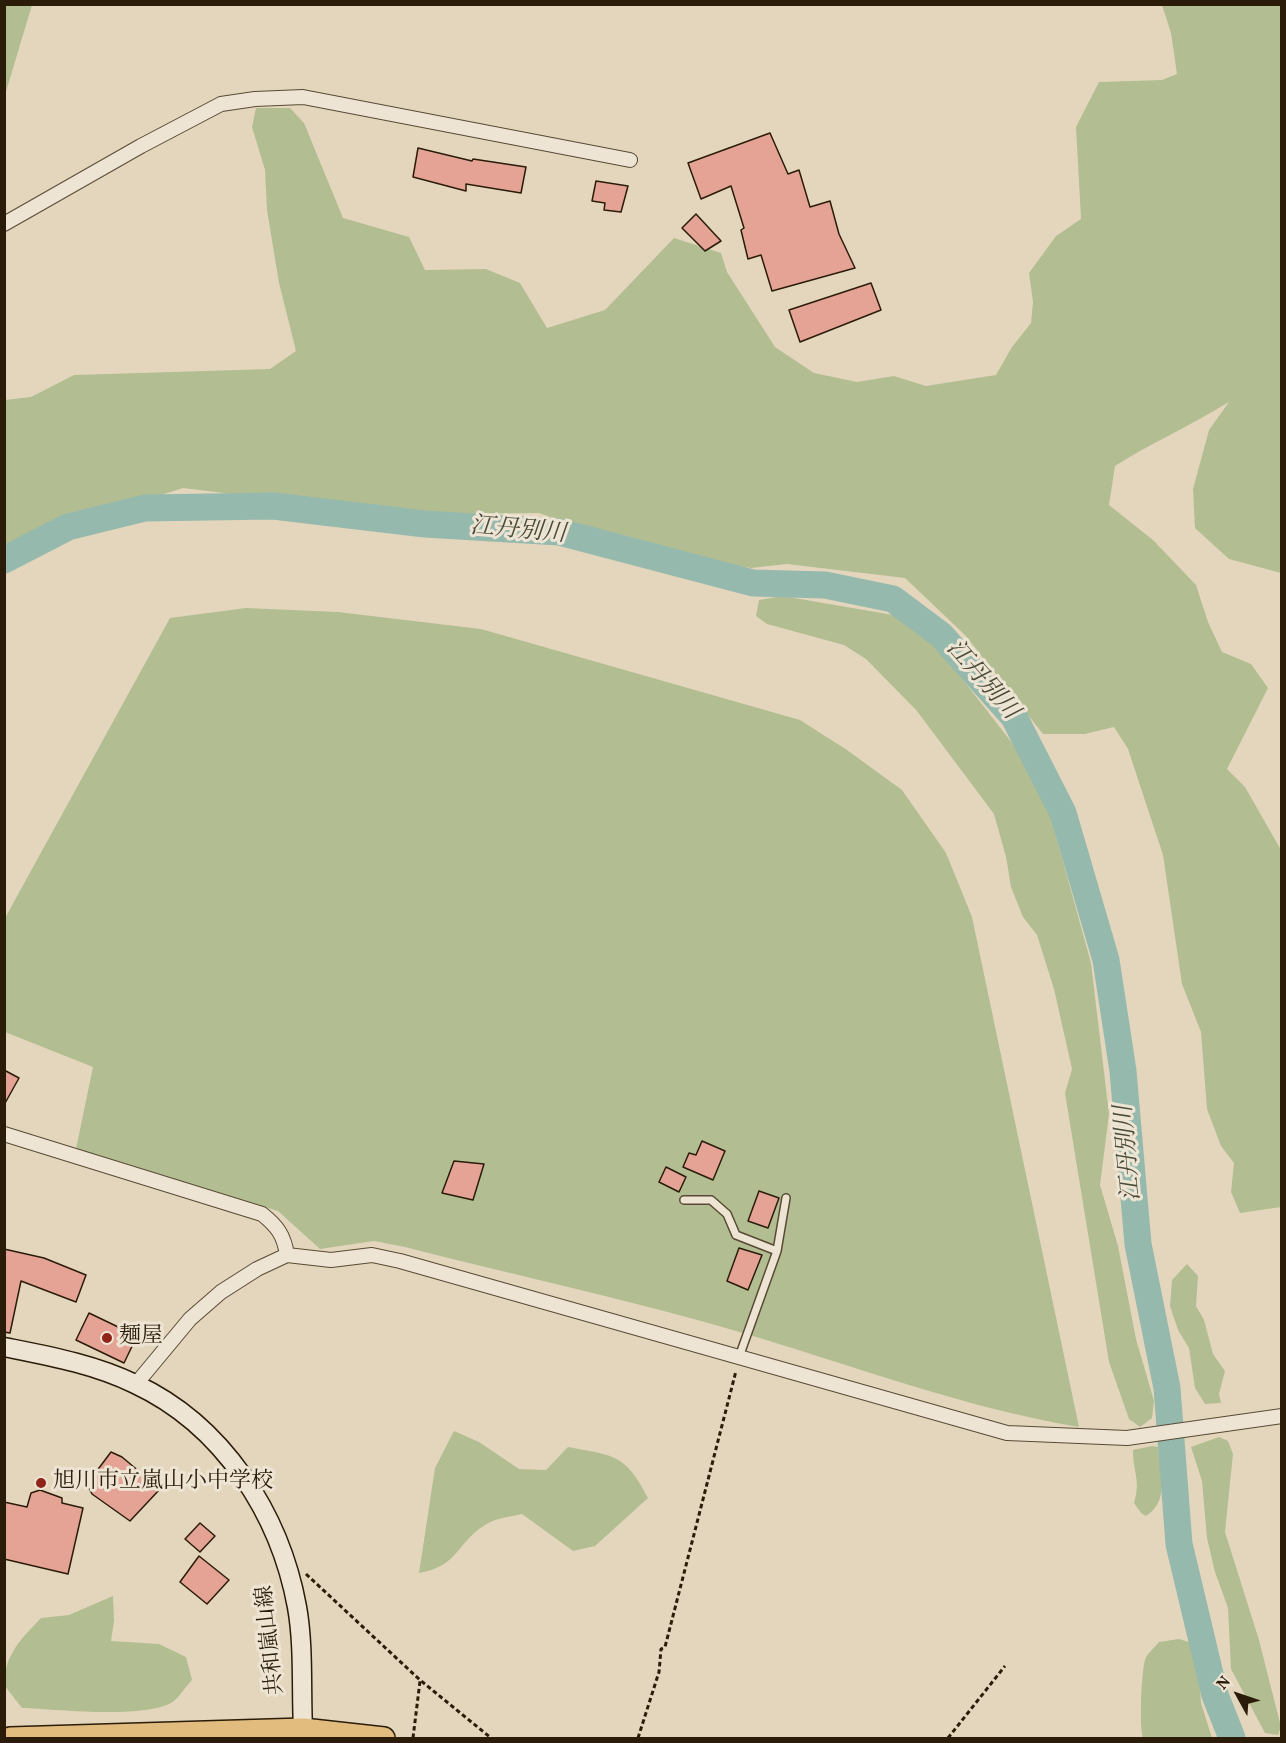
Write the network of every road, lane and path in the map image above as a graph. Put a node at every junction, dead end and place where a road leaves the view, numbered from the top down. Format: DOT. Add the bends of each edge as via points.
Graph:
graph roads {
  1 [pos="630,160"];
  2 [pos="4,224"];
  3 [pos="4,1134"];
  4 [pos="786,1198"];
  5 [pos="684,1200"];
  6 [pos="777,1251"];
  7 [pos="286,1255"];
  8 [pos="4,1347"];
  9 [pos="739,1357"];
  10 [pos="136,1384"];
  11 [pos="1281,1416"];
  12 [pos="283,1552"];
  13 [pos="1005,1666"];
  14 [pos="420,1680"];
  15 [pos="303,1734"];
  16 [pos="10,1738"];
  17 [pos="384,1738"];
  18 [pos="413,1738"];
  19 [pos="491,1738"];
  20 [pos="638,1738"];
  21 [pos="948,1738"];
  1 -- 2 [label="street" via="303,97 255,99 222,104"];
  3 -- 7 [label="street" via="262,1214 277,1227"];
  4 -- 6 [label="lane"];
  5 -- 6 [label="lane" via="711,1200 727,1214 736,1235"];
  6 -- 9 [label="lane"];
  7 -- 9 [label="street" via="331,1260 372,1255 400,1261"];
  7 -- 10 [label="street" via="221,1292 198,1312"];
  8 -- 10 [label="main road, 共和嵐山線" via="60,1358"];
  9 -- 11 [label="street" via="1007,1432 1127,1438"];
  9 -- 20 [label="path" via="665,1647 661,1649 659,1672"];
  10 -- 12 [label="main road, 共和嵐山線" via="189,1419 238,1469 257,1497"];
  12 -- 14 [label="path"];
  12 -- 15 [label="main road, 共和嵐山線" via="298,1610"];
  13 -- 21 [label="path"];
  14 -- 18 [label="path"];
  14 -- 19 [label="path"];
  15 -- 16 [label="main road"];
  15 -- 17 [label="main road"];
}
